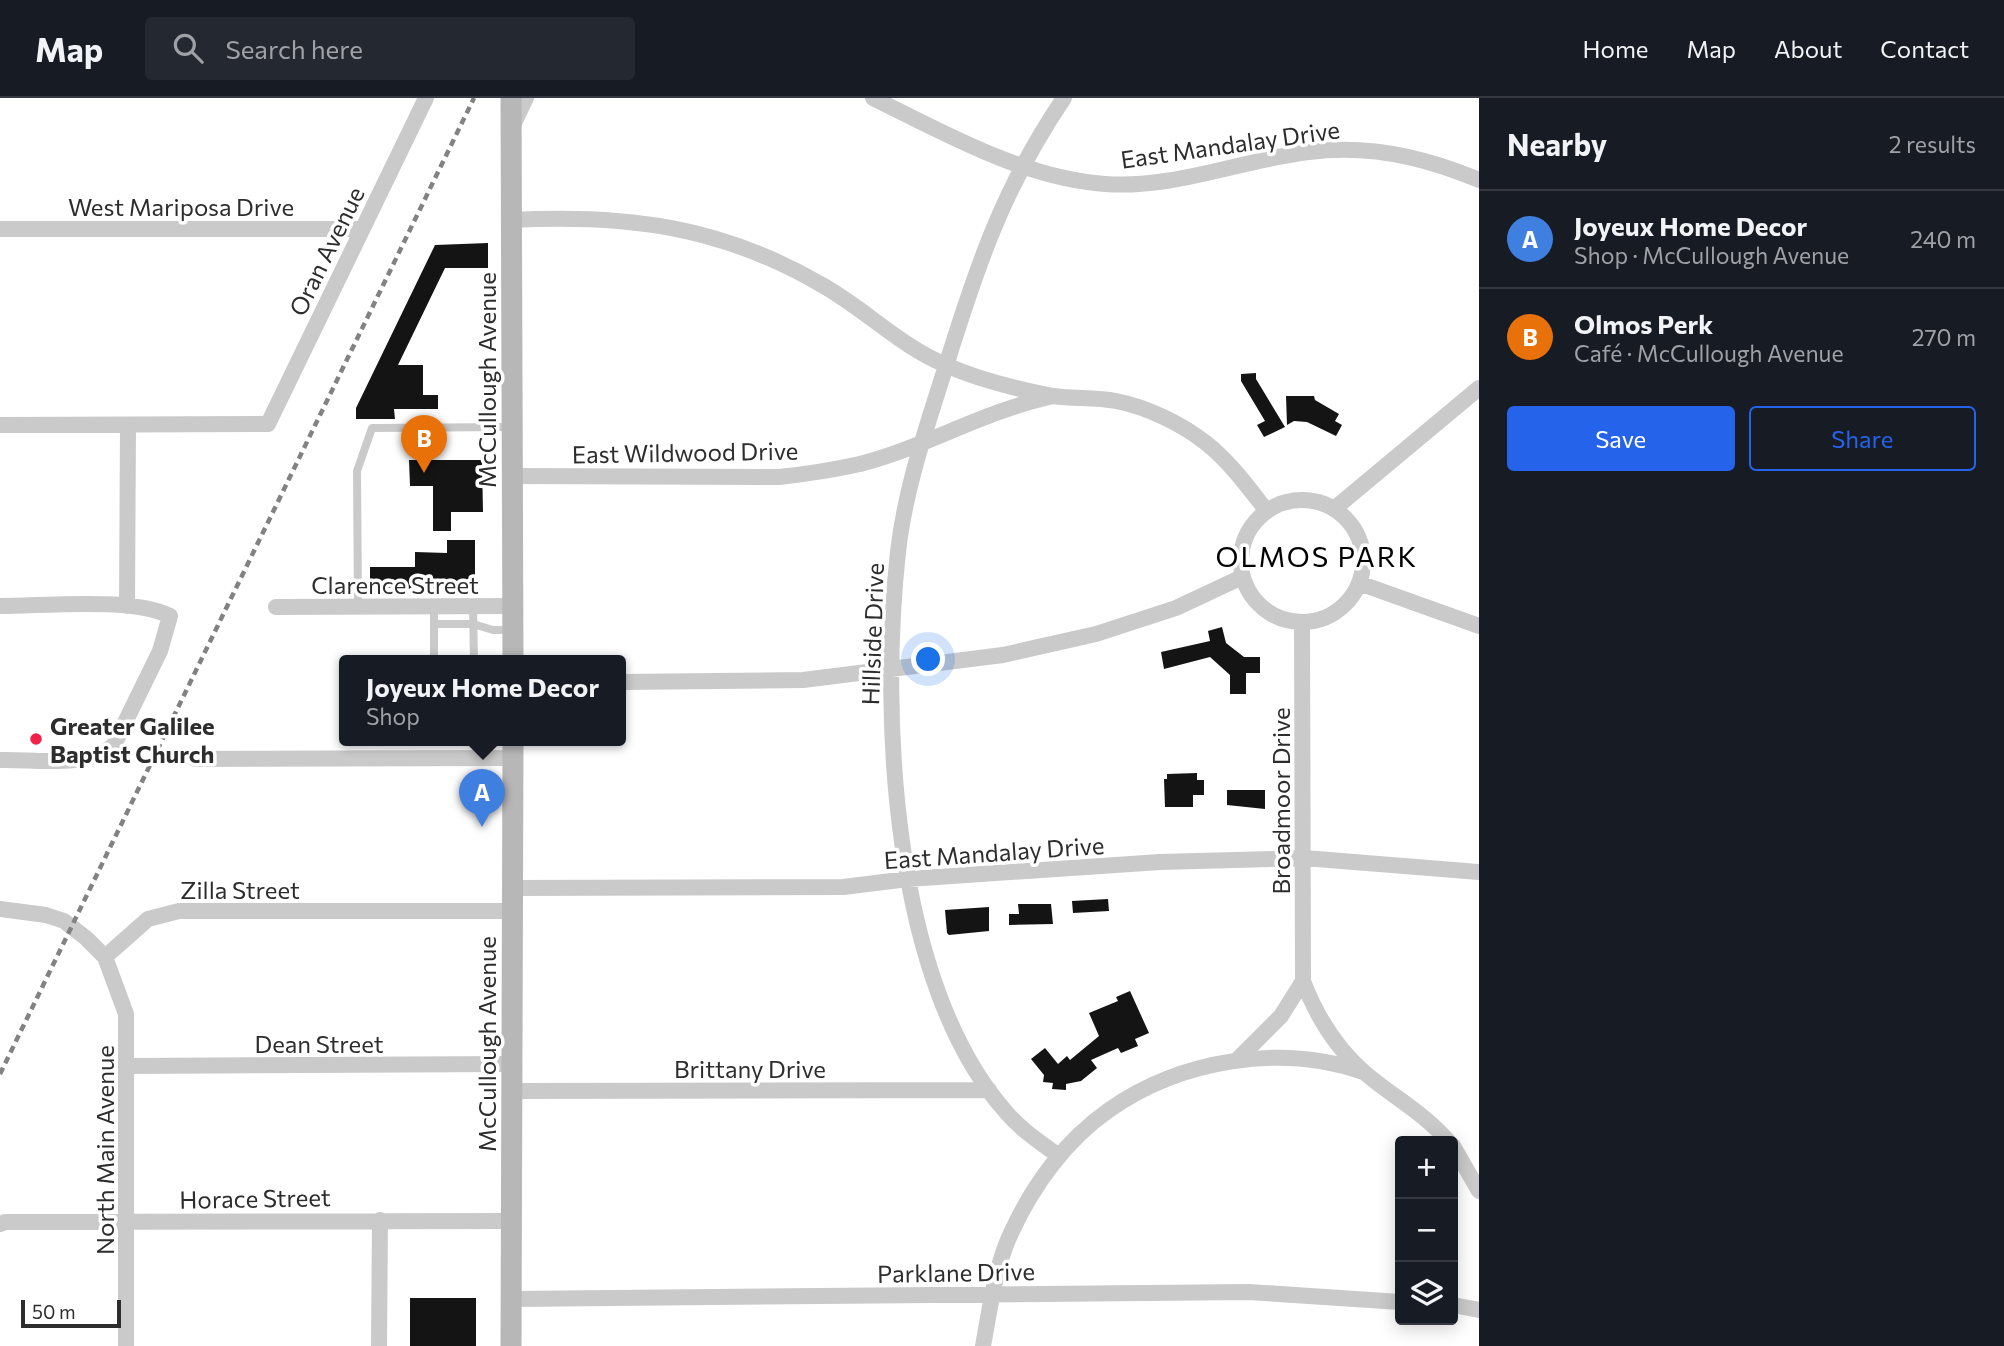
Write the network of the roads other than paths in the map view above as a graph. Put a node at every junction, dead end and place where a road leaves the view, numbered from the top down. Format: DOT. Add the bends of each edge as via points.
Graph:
graph roads {
  1 [pos="426,98"];
  2 [pos="511,98"];
  3 [pos="526,98"];
  4 [pos="873,98"];
  5 [pos="1064,98"];
  6 [pos="512,128"];
  7 [pos="1021,164"];
  8 [pos="1479,180"];
  9 [pos="511,220"];
  10 [pos="0,229"];
  11 [pos="361,229"];
  12 [pos="946,365"];
  13 [pos="1479,388"];
  14 [pos="1055,396"];
  15 [pos="0,425"];
  16 [pos="128,425"];
  17 [pos="513,428"];
  18 [pos="921,443"];
  19 [pos="514,476"];
  20 [pos="1334,509"];
  21 [pos="1266,510"];
  22 [pos="1242,577"];
  23 [pos="1359,583"];
  24 [pos="0,606"];
  25 [pos="127,606"];
  26 [pos="434,606"];
  27 [pos="473,606"];
  28 [pos="513,606"];
  29 [pos="276,607"];
  30 [pos="358,607"];
  31 [pos="1302,622"];
  32 [pos="434,624"];
  33 [pos="473,624"];
  34 [pos="1479,626"];
  35 [pos="513,630"];
  36 [pos="434,655"];
  37 [pos="474,655"];
  38 [pos="513,655"];
  39 [pos="890,670"];
  40 [pos="626,682"];
  41 [pos="513,750"];
  42 [pos="195,759"];
  43 [pos="0,760"];
  44 [pos="1304,858"];
  45 [pos="1479,872"];
  46 [pos="908,879"];
  47 [pos="512,888"];
  48 [pos="0,909"];
  49 [pos="512,911"];
  50 [pos="105,957"];
  51 [pos="1303,981"];
  52 [pos="1237,1060"];
  53 [pos="512,1064"];
  54 [pos="127,1066"];
  55 [pos="1365,1073"];
  56 [pos="989,1090"];
  57 [pos="512,1091"];
  58 [pos="1443,1136"];
  59 [pos="1458,1150"];
  60 [pos="1059,1156"];
  61 [pos="1472,1161"];
  62 [pos="1479,1191"];
  63 [pos="380,1220"];
  64 [pos="512,1221"];
  65 [pos="126,1223"];
  66 [pos="0,1224"];
  67 [pos="993,1294"];
  68 [pos="511,1299"];
  69 [pos="1395,1302"];
  70 [pos="1458,1307"];
  71 [pos="1479,1310"];
  72 [pos="126,1346"];
  73 [pos="379,1346"];
  74 [pos="511,1346"];
  75 [pos="983,1346"];
  1 -- 11 [label="street, Oran Avenue"];
  2 -- 6 [label="main road, McCullough Avenue"];
  3 -- 6 [label="street"];
  4 -- 7 [label="street, East Mandalay Drive" via="982,151"];
  5 -- 7 [label="street, Hillside Drive"];
  6 -- 9 [label="main road, McCullough Avenue"];
  7 -- 8 [label="street, East Mandalay Drive" via="1066,178 1106,184 1147,183 1307,152 1369,150 1420,159"];
  7 -- 12 [label="street, Hillside Drive" via="985,243"];
  9 -- 12 [label="street, East Wildwood Drive" via="627,219 716,236 822,285 898,339"];
  9 -- 17 [label="main road, McCullough Avenue"];
  10 -- 11 [label="street, West Mariposa Drive"];
  11 -- 16 [label="street, Oran Avenue" via="268,424"];
  12 -- 14 [label="street, East Wildwood Drive"];
  12 -- 18 [label="street, Hillside Drive"];
  13 -- 20 [label="street"];
  14 -- 18 [label="street, East Wildwood Drive" via="1011,406"];
  14 -- 21 [label="street, East Wildwood Drive" via="1118,401 1177,425 1222,458"];
  15 -- 16 [label="street"];
  16 -- 25 [label="street"];
  17 -- 19 [label="main road, McCullough Avenue"];
  17 -- 30 [label="lane" via="372,428 357,471"];
  18 -- 19 [label="street, East Wildwood Drive" via="861,463 779,477"];
  18 -- 39 [label="street, Hillside Drive" via="898,550"];
  19 -- 28 [label="main road, McCullough Avenue"];
  20 -- 21 [label="street" via="1315,501 1295,500"];
  20 -- 23 [label="street" via="1360,542 1363,569"];
  21 -- 22 [label="street" via="1255,520 1241,548"];
  22 -- 31 [label="street" via="1264,610"];
  22 -- 39 [label="street" via="1176,608 1096,634 1003,655"];
  23 -- 31 [label="street" via="1341,608 1323,619"];
  23 -- 34 [label="street"];
  24 -- 25 [label="street"];
  25 -- 43 [label="street" via="170,616 160,651 114,745 83,759"];
  26 -- 27 [label="street, Clarence Street"];
  26 -- 30 [label="street, Clarence Street"];
  26 -- 32 [label="lane"];
  27 -- 28 [label="street, Clarence Street"];
  27 -- 33 [label="lane"];
  28 -- 35 [label="main road, McCullough Avenue"];
  29 -- 30 [label="street, Clarence Street"];
  31 -- 44 [label="street, Broadmoor Drive"];
  32 -- 33 [label="lane"];
  32 -- 36 [label="lane"];
  33 -- 35 [label="lane"];
  33 -- 37 [label="lane"];
  35 -- 38 [label="main road, McCullough Avenue"];
  39 -- 40 [label="street" via="803,680"];
  39 -- 46 [label="street, Hillside Drive" via="897,801"];
  41 -- 42 [label="street"];
  41 -- 47 [label="main road, McCullough Avenue"];
  44 -- 45 [label="street, East Mandalay Drive"];
  44 -- 46 [label="street, East Mandalay Drive" via="1160,862"];
  44 -- 51 [label="street, Broadmoor Drive"];
  46 -- 47 [label="street, East Mandalay Drive" via="843,887"];
  46 -- 56 [label="street, Hillside Drive" via="948,1017"];
  47 -- 49 [label="main road, McCullough Avenue"];
  48 -- 50 [label="street" via="25,910 64,921"];
  49 -- 50 [label="street, Zilla Street" via="179,911 148,919"];
  49 -- 53 [label="main road, McCullough Avenue"];
  50 -- 54 [label="street, North Main Avenue" via="126,1014"];
  51 -- 52 [label="street" via="1281,1016"];
  51 -- 55 [label="street, Broadmoor Drive" via="1326,1027"];
  52 -- 55 [label="street" via="1310,1060"];
  52 -- 60 [label="street" via="1148,1088 1110,1109"];
  53 -- 54 [label="street, Dean Street"];
  53 -- 57 [label="main road, McCullough Avenue"];
  54 -- 65 [label="street, North Main Avenue"];
  55 -- 58 [label="street"];
  56 -- 57 [label="street, Brittany Drive"];
  56 -- 60 [label="street, Hillside Drive" via="1022,1129"];
  57 -- 64 [label="main road, McCullough Avenue"];
  59 -- 61 [label="street"];
  60 -- 67 [label="street" via="1009,1236"];
  61 -- 62 [label="street"];
  63 -- 64 [label="street, Horace Street"];
  63 -- 65 [label="street, Horace Street"];
  63 -- 73 [label="street"];
  64 -- 68 [label="main road, McCullough Avenue"];
  65 -- 66 [label="street, Horace Street"];
  65 -- 72 [label="street, North Main Avenue"];
  67 -- 68 [label="street, Parklane Drive"];
  67 -- 69 [label="street, Parklane Drive" via="1249,1292"];
  67 -- 75 [label="street"];
  68 -- 74 [label="main road, McCullough Avenue"];
  70 -- 71 [label="street"];
}
